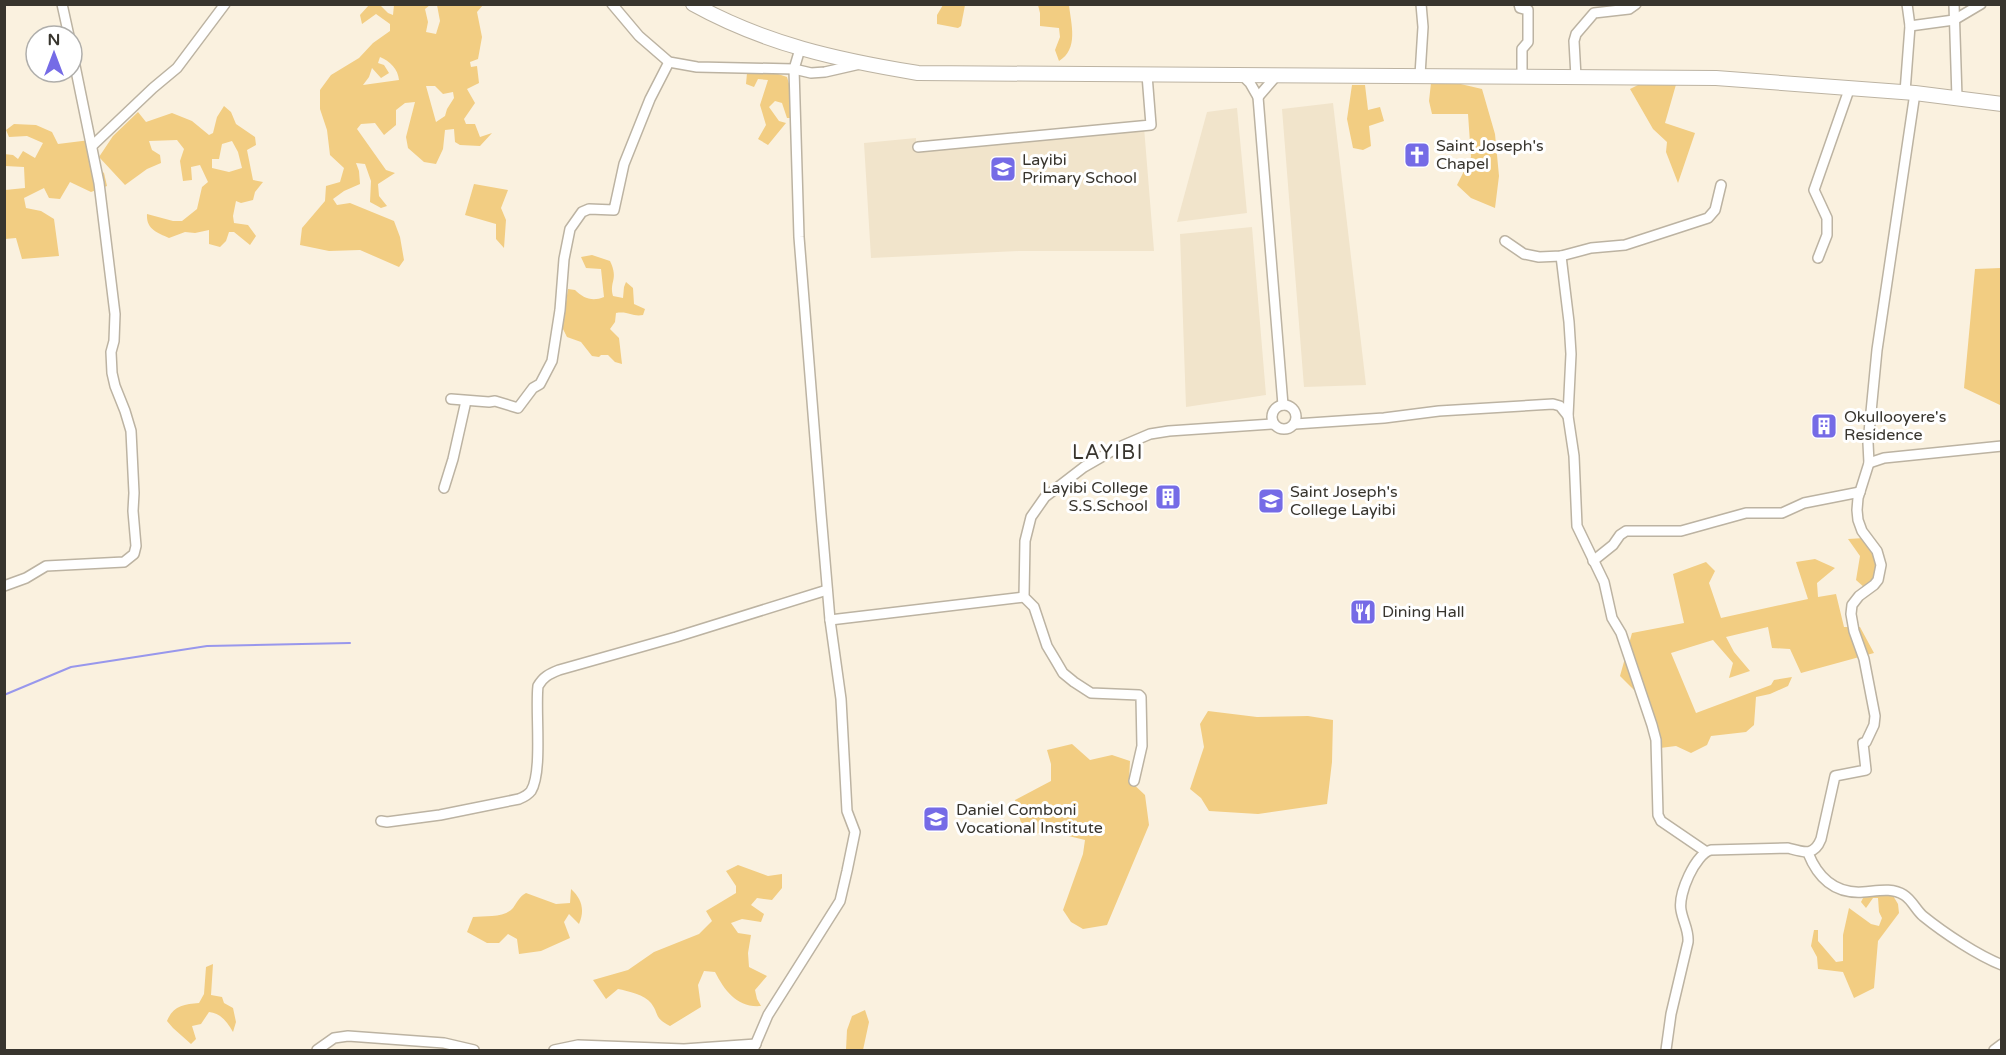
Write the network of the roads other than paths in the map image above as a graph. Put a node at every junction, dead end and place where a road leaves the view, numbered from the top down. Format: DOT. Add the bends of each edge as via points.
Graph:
graph roads {
  1 [pos="62,4"];
  2 [pos="225,4"];
  3 [pos="612,4"];
  4 [pos="693,4"];
  5 [pos="1421,4"];
  6 [pos="1520,4"];
  7 [pos="1636,4"];
  8 [pos="1907,4"];
  9 [pos="1954,4"];
  10 [pos="1981,4"];
  11 [pos="1593,9"];
  12 [pos="1954,20"];
  13 [pos="66,24"];
  14 [pos="1910,26"];
  15 [pos="801,49"];
  16 [pos="669,62"];
  17 [pos="861,63"];
  18 [pos="794,69"];
  19 [pos="1147,75"];
  20 [pos="1241,75"];
  21 [pos="1277,75"];
  22 [pos="1420,75"];
  23 [pos="1522,76"];
  24 [pos="1576,77"];
  25 [pos="79,84"];
  26 [pos="1850,87"];
  27 [pos="1910,92"];
  28 [pos="1258,97"];
  29 [pos="1957,98"];
  30 [pos="2001,104"];
  31 [pos="93,145"];
  32 [pos="918,147"];
  33 [pos="1721,185"];
  34 [pos="1505,241"];
  35 [pos="1561,256"];
  36 [pos="1818,258"];
  37 [pos="451,399"];
  38 [pos="466,401"];
  39 [pos="1283,405"];
  40 [pos="1568,416"];
  41 [pos="1273,423"];
  42 [pos="1295,423"];
  43 [pos="1868,443"];
  44 [pos="2001,446"];
  45 [pos="1884,458"];
  46 [pos="1869,463"];
  47 [pos="444,488"];
  48 [pos="1860,492"];
  49 [pos="1593,561"];
  50 [pos="4,586"];
  51 [pos="827,590"];
  52 [pos="1024,597"];
  53 [pos="830,620"];
  54 [pos="1134,781"];
  55 [pos="381,821"];
  56 [pos="1705,851"];
  57 [pos="1808,853"];
  58 [pos="2001,965"];
  59 [pos="2001,1044"];
  60 [pos="754,1047"];
  61 [pos="317,1050"];
  62 [pos="474,1050"];
  63 [pos="554,1050"];
  64 [pos="1666,1050"];
  65 [pos="1994,1050"];
  1 -- 13 [label="street"];
  2 -- 31 [label="street" via="177,68"];
  3 -- 16 [label="street" via="639,36"];
  4 -- 15 [label="street" via="741,28"];
  5 -- 22 [label="street"];
  6 -- 23 [label="street" via="1520,8 1528,10"];
  7 -- 11 [label="street" via="1629,9"];
  8 -- 14 [label="street"];
  9 -- 12 [label="street"];
  10 -- 12 [label="street"];
  11 -- 24 [label="street" via="1574,37"];
  12 -- 14 [label="street"];
  12 -- 29 [label="street"];
  14 -- 27 [label="street"];
  15 -- 17 [label="street"];
  15 -- 18 [label="street"];
  16 -- 18 [label="street" via="697,67"];
  16 -- 38 [label="street" via="624,164 614,210 589,208 570,229 553,353 546,376 518,408 495,401"];
  17 -- 18 [label="street" via="825,72"];
  17 -- 19 [label="street" via="918,73"];
  18 -- 51 [label="street" via="799,237"];
  19 -- 20 [label="street"];
  19 -- 32 [label="street" via="1151,125"];
  20 -- 21 [label="street"];
  20 -- 28 [label="street"];
  21 -- 22 [label="street"];
  21 -- 28 [label="street"];
  22 -- 23 [label="street"];
  23 -- 24 [label="street"];
  24 -- 26 [label="street" via="1716,78"];
  25 -- 31 [label="street"];
  26 -- 27 [label="street"];
  26 -- 36 [label="street" via="1814,190 1827,218 1827,235"];
  27 -- 29 [label="street"];
  27 -- 43 [label="street"];
  28 -- 39 [label="street"];
  29 -- 30 [label="street"];
  31 -- 50 [label="street" via="115,314 112,373 131,431 136,546 134,554 124,562 46,566"];
  33 -- 35 [label="street" via="1715,210 1708,218 1625,244"];
  34 -- 35 [label="street" via="1524,254"];
  35 -- 40 [label="street" via="1571,354"];
  37 -- 38 [label="street"];
  38 -- 47 [label="street"];
  39 -- 41 [label="street" via="1276,408"];
  39 -- 42 [label="street" via="1293,408"];
  40 -- 42 [label="street" via="1553,404"];
  40 -- 49 [label="street" via="1577,526"];
  41 -- 42 [label="street" via="1285,430"];
  41 -- 52 [label="street" via="1150,434 1077,471 1045,497 1031,517 1024,541"];
  43 -- 45 [label="street"];
  43 -- 46 [label="street"];
  44 -- 45 [label="street"];
  45 -- 46 [label="street"];
  46 -- 48 [label="street"];
  48 -- 49 [label="street" via="1804,503 1782,513 1746,513 1681,531 1626,531"];
  48 -- 57 [label="street" via="1858,520 1881,565 1878,580 1859,596 1851,614 1874,725 1863,743 1866,770 1835,776 1821,839 1818,847"];
  49 -- 56 [label="street" via="1604,582 1612,618 1621,633 1654,732 1658,815"];
  51 -- 53 [label="street"];
  51 -- 55 [label="street" via="547,675 538,686 537,757 530,793 519,799 440,815"];
  52 -- 53 [label="street"];
  52 -- 54 [label="street" via="1034,607 1047,646 1063,673 1091,693 1141,697 1142,746"];
  53 -- 60 [label="street" via="841,699 848,811 855,832 839,903 768,1015"];
  56 -- 57 [label="street" via="1788,848"];
  56 -- 64 [label="street" via="1691,871 1681,900 1689,933"];
  57 -- 58 [label="street" via="1814,868 1833,887 1849,892 1878,890 1904,895 1923,915 1975,953"];
  59 -- 65 [label="street"];
  60 -- 63 [label="street" via="578,1045"];
  61 -- 62 [label="street" via="334,1038 348,1036"];
}
